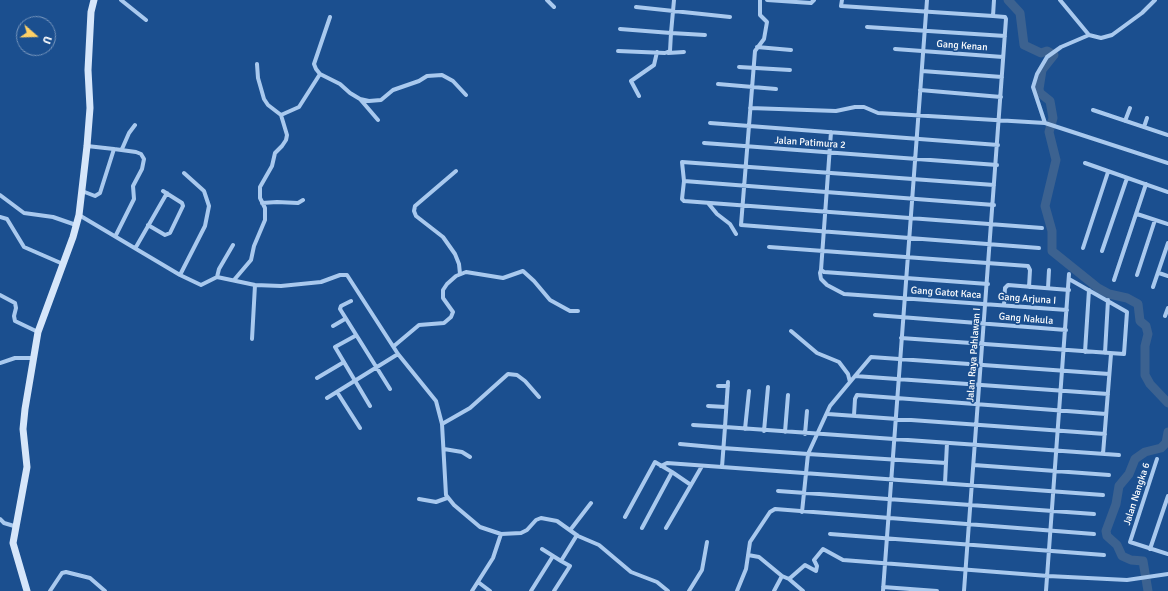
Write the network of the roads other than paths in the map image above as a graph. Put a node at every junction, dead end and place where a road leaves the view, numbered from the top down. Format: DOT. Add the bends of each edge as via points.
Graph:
graph roads {
  1 [pos="94,0"];
  2 [pos="121,0"];
  3 [pos="548,0"];
  4 [pos="674,0"];
  5 [pos="760,0"];
  6 [pos="767,0"];
  7 [pos="814,0"];
  8 [pos="842,0"];
  9 [pos="927,0"];
  10 [pos="994,0"];
  11 [pos="1060,0"];
  12 [pos="1155,0"];
  13 [pos="554,7"];
  14 [pos="636,7"];
  15 [pos="926,11"];
  16 [pos="672,12"];
  17 [pos="993,16"];
  18 [pos="330,17"];
  19 [pos="730,17"];
  20 [pos="146,20"];
  21 [pos="867,28"];
  22 [pos="620,29"];
  23 [pos="925,31"];
  24 [pos="671,33"];
  25 [pos="705,35"];
  26 [pos="1089,35"];
  27 [pos="1005,36"];
  28 [pos="757,47"];
  29 [pos="896,49"];
  30 [pos="791,50"];
  31 [pos="618,51"];
  32 [pos="923,51"];
  33 [pos="657,52"];
  34 [pos="684,52"];
  35 [pos="668,53"];
  36 [pos="1001,56"];
  37 [pos="256,64"];
  38 [pos="739,67"];
  39 [pos="754,68"];
  40 [pos="790,70"];
  41 [pos="922,71"];
  42 [pos="320,74"];
  43 [pos="1002,76"];
  44 [pos="718,84"];
  45 [pos="752,88"];
  46 [pos="776,89"];
  47 [pos="920,90"];
  48 [pos="466,95"];
  49 [pos="638,96"];
  50 [pos="1001,97"];
  51 [pos="360,99"];
  52 [pos="750,108"];
  53 [pos="1130,108"];
  54 [pos="1093,110"];
  55 [pos="918,114"];
  56 [pos="280,115"];
  57 [pos="1147,118"];
  58 [pos="378,120"];
  59 [pos="1000,120"];
  60 [pos="1126,121"];
  61 [pos="710,123"];
  62 [pos="1046,123"];
  63 [pos="135,125"];
  64 [pos="748,126"];
  65 [pos="1144,128"];
  66 [pos="831,132"];
  67 [pos="1168,136"];
  68 [pos="916,138"];
  69 [pos="704,143"];
  70 [pos="998,145"];
  71 [pos="87,146"];
  72 [pos="747,146"];
  73 [pos="122,149"];
  74 [pos="114,150"];
  75 [pos="829,152"];
  76 [pos="915,159"];
  77 [pos="1085,163"];
  78 [pos="1168,163"];
  79 [pos="997,165"];
  80 [pos="745,166"];
  81 [pos="456,171"];
  82 [pos="828,172"];
  83 [pos="1108,172"];
  84 [pos="184,173"];
  85 [pos="913,178"];
  86 [pos="1127,178"];
  87 [pos="684,181"];
  88 [pos="1146,184"];
  89 [pos="994,185"];
  90 [pos="743,186"];
  91 [pos="82,191"];
  92 [pos="826,192"];
  93 [pos="1168,192"];
  94 [pos="0,195"];
  95 [pos="912,198"];
  96 [pos="303,200"];
  97 [pos="262,203"];
  98 [pos="708,203"];
  99 [pos="994,205"];
  100 [pos="742,206"];
  101 [pos="824,212"];
  102 [pos="1137,214"];
  103 [pos="79,215"];
  104 [pos="0,217"];
  105 [pos="910,218"];
  106 [pos="1155,220"];
  107 [pos="72,224"];
  108 [pos="992,224"];
  109 [pos="1168,224"];
  110 [pos="148,225"];
  111 [pos="1042,228"];
  112 [pos="823,232"];
  113 [pos="736,234"];
  114 [pos="116,235"];
  115 [pos="909,238"];
  116 [pos="1168,243"];
  117 [pos="990,244"];
  118 [pos="233,245"];
  119 [pos="136,247"];
  120 [pos="769,248"];
  121 [pos="1039,248"];
  122 [pos="1083,248"];
  123 [pos="822,251"];
  124 [pos="1102,251"];
  125 [pos="907,258"];
  126 [pos="63,264"];
  127 [pos="989,264"];
  128 [pos="821,270"];
  129 [pos="1049,270"];
  130 [pos="1159,273"];
  131 [pos="460,274"];
  132 [pos="180,275"];
  133 [pos="1137,275"];
  134 [pos="1168,276"];
  135 [pos="217,277"];
  136 [pos="906,278"];
  137 [pos="234,280"];
  138 [pos="1114,280"];
  139 [pos="988,284"];
  140 [pos="255,285"];
  141 [pos="1029,286"];
  142 [pos="1154,287"];
  143 [pos="1048,288"];
  144 [pos="1068,290"];
  145 [pos="1089,290"];
  146 [pos="0,295"];
  147 [pos="904,298"];
  148 [pos="1108,300"];
  149 [pos="351,301"];
  150 [pos="986,304"];
  151 [pos="1004,305"];
  152 [pos="1168,308"];
  153 [pos="1067,310"];
  154 [pos="578,311"];
  155 [pos="875,315"];
  156 [pos="1165,316"];
  157 [pos="902,318"];
  158 [pos="346,319"];
  159 [pos="984,323"];
  160 [pos="333,326"];
  161 [pos="1066,330"];
  162 [pos="791,331"];
  163 [pos="38,332"];
  164 [pos="356,336"];
  165 [pos="901,338"];
  166 [pos="252,339"];
  167 [pos="983,344"];
  168 [pos="394,346"];
  169 [pos="1064,350"];
  170 [pos="1085,352"];
  171 [pos="1105,353"];
  172 [pos="398,354"];
  173 [pos="1111,354"];
  174 [pos="32,358"];
  175 [pos="899,358"];
  176 [pos="344,362"];
  177 [pos="0,363"];
  178 [pos="981,365"];
  179 [pos="377,368"];
  180 [pos="1062,371"];
  181 [pos="1109,374"];
  182 [pos="856,376"];
  183 [pos="317,378"];
  184 [pos="898,378"];
  185 [pos="356,381"];
  186 [pos="850,382"];
  187 [pos="979,384"];
  188 [pos="718,386"];
  189 [pos="768,387"];
  190 [pos="390,389"];
  191 [pos="749,391"];
  192 [pos="1061,391"];
  193 [pos="338,392"];
  194 [pos="1108,394"];
  195 [pos="788,395"];
  196 [pos="539,397"];
  197 [pos="327,398"];
  198 [pos="896,398"];
  199 [pos="978,405"];
  200 [pos="370,406"];
  201 [pos="708,406"];
  202 [pos="726,407"];
  203 [pos="1060,410"];
  204 [pos="807,411"];
  205 [pos="828,414"];
  206 [pos="1106,414"];
  207 [pos="854,415"];
  208 [pos="895,418"];
  209 [pos="442,424"];
  210 [pos="977,424"];
  211 [pos="693,425"];
  212 [pos="725,427"];
  213 [pos="360,428"];
  214 [pos="745,429"];
  215 [pos="764,430"];
  216 [pos="1058,430"];
  217 [pos="785,432"];
  218 [pos="805,434"];
  219 [pos="816,434"];
  220 [pos="1105,434"];
  221 [pos="894,439"];
  222 [pos="947,442"];
  223 [pos="680,444"];
  224 [pos="975,445"];
  225 [pos="723,448"];
  226 [pos="444,449"];
  227 [pos="1057,451"];
  228 [pos="808,454"];
  229 [pos="1103,454"];
  230 [pos="1119,456"];
  231 [pos="470,457"];
  232 [pos="891,459"];
  233 [pos="1157,459"];
  234 [pos="946,463"];
  235 [pos="974,465"];
  236 [pos="661,466"];
  237 [pos="702,466"];
  238 [pos="722,467"];
  239 [pos="672,472"];
  240 [pos="1056,472"];
  241 [pos="805,473"];
  242 [pos="1109,476"];
  243 [pos="890,479"];
  244 [pos="945,483"];
  245 [pos="691,485"];
  246 [pos="972,485"];
  247 [pos="778,491"];
  248 [pos="1054,491"];
  249 [pos="804,492"];
  250 [pos="1103,495"];
  251 [pos="1168,496"];
  252 [pos="447,498"];
  253 [pos="419,499"];
  254 [pos="889,499"];
  255 [pos="591,504"];
  256 [pos="970,504"];
  257 [pos="1052,511"];
  258 [pos="802,512"];
  259 [pos="1094,514"];
  260 [pos="625,517"];
  261 [pos="0,519"];
  262 [pos="887,519"];
  263 [pos="969,525"];
  264 [pos="14,526"];
  265 [pos="642,528"];
  266 [pos="666,528"];
  267 [pos="570,529"];
  268 [pos="1051,530"];
  269 [pos="501,534"];
  270 [pos="830,534"];
  271 [pos="1094,534"];
  272 [pos="577,535"];
  273 [pos="886,538"];
  274 [pos="707,542"];
  275 [pos="968,545"];
  276 [pos="542,549"];
  277 [pos="1150,549"];
  278 [pos="1050,551"];
  279 [pos="1168,554"];
  280 [pos="748,555"];
  281 [pos="1104,555"];
  282 [pos="553,556"];
  283 [pos="561,560"];
  284 [pos="884,563"];
  285 [pos="966,569"];
  286 [pos="1168,574"];
  287 [pos="782,576"];
  288 [pos="1048,576"];
  289 [pos="789,579"];
  290 [pos="478,582"];
  291 [pos="883,589"];
  292 [pos="27,591"];
  293 [pos="50,591"];
  294 [pos="105,591"];
  295 [pos="472,591"];
  296 [pos="490,591"];
  297 [pos="531,591"];
  298 [pos="554,591"];
  299 [pos="668,591"];
  300 [pos="689,591"];
  301 [pos="737,591"];
  302 [pos="774,591"];
  303 [pos="803,591"];
  304 [pos="937,591"];
  305 [pos="964,591"];
  306 [pos="1046,591"];
  1 -- 71 [label="street" via="88,70 90,108"];
  2 -- 20 [label="street"];
  3 -- 13 [label="street"];
  4 -- 16 [label="street"];
  5 -- 28 [label="street" via="760,15 767,22 764,39"];
  6 -- 7 [label="street" via="811,3"];
  8 -- 15 [label="street" via="841,6"];
  9 -- 15 [label="street"];
  10 -- 17 [label="street"];
  11 -- 26 [label="street"];
  12 -- 26 [label="street" via="1112,35 1101,38"];
  14 -- 16 [label="street"];
  15 -- 17 [label="street"];
  15 -- 23 [label="street"];
  16 -- 19 [label="street"];
  16 -- 24 [label="street"];
  17 -- 27 [label="street, Jalan Raya Pahlawan I" via="1006,18"];
  18 -- 42 [label="street" via="314,64"];
  21 -- 23 [label="street"];
  22 -- 24 [label="street"];
  23 -- 27 [label="street"];
  23 -- 32 [label="street"];
  24 -- 25 [label="street"];
  24 -- 35 [label="street"];
  26 -- 62 [label="street" via="1054,50 1037,74 1033,87"];
  27 -- 36 [label="street, Jalan Raya Pahlawan I"];
  28 -- 30 [label="street"];
  28 -- 39 [label="street"];
  29 -- 32 [label="street, Gang Kenan"];
  31 -- 33 [label="street"];
  32 -- 36 [label="street, Gang Kenan"];
  32 -- 41 [label="street"];
  33 -- 35 [label="street"];
  33 -- 49 [label="street" via="654,65 631,81"];
  34 -- 35 [label="street"];
  36 -- 43 [label="street, Jalan Raya Pahlawan I"];
  37 -- 56 [label="street" via="264,99"];
  38 -- 39 [label="street"];
  39 -- 40 [label="street"];
  39 -- 45 [label="street"];
  41 -- 43 [label="street"];
  41 -- 47 [label="street"];
  42 -- 51 [label="street" via="340,84"];
  42 -- 56 [label="street" via="299,107"];
  43 -- 50 [label="street, Jalan Raya Pahlawan I"];
  44 -- 45 [label="street"];
  45 -- 46 [label="street"];
  45 -- 52 [label="street"];
  47 -- 50 [label="street"];
  47 -- 55 [label="street"];
  48 -- 51 [label="street" via="453,81 442,75 427,76 387,93 381,100"];
  50 -- 59 [label="street, Jalan Raya Pahlawan I"];
  51 -- 58 [label="street"];
  52 -- 55 [label="street" via="836,111 855,107 878,113"];
  52 -- 64 [label="street"];
  53 -- 60 [label="street"];
  54 -- 60 [label="street"];
  55 -- 59 [label="street"];
  55 -- 68 [label="street"];
  56 -- 97 [label="street" via="286,140 275,153 272,166 262,182"];
  57 -- 65 [label="street"];
  59 -- 62 [label="street"];
  59 -- 70 [label="street, Jalan Raya Pahlawan I"];
  60 -- 65 [label="street"];
  61 -- 64 [label="street"];
  62 -- 78 [label="street"];
  63 -- 73 [label="street"];
  64 -- 66 [label="street"];
  64 -- 72 [label="street"];
  65 -- 67 [label="street"];
  66 -- 68 [label="street"];
  66 -- 75 [label="street"];
  68 -- 70 [label="street"];
  68 -- 76 [label="street"];
  69 -- 72 [label="street, Jalan Patimura 2"];
  70 -- 79 [label="street, Jalan Raya Pahlawan I"];
  71 -- 74 [label="street"];
  71 -- 91 [label="street"];
  72 -- 75 [label="street, Jalan Patimura 2"];
  72 -- 80 [label="street"];
  73 -- 74 [label="street"];
  73 -- 114 [label="street" via="141,154 144,159 133,186 134,199"];
  74 -- 91 [label="street" via="100,193 95,196"];
  75 -- 76 [label="street, Jalan Patimura 2"];
  75 -- 82 [label="street"];
  76 -- 79 [label="street, Jalan Patimura 2"];
  76 -- 85 [label="street"];
  77 -- 83 [label="street"];
  79 -- 89 [label="street, Jalan Raya Pahlawan I"];
  80 -- 82 [label="street"];
  80 -- 87 [label="street" via="682,162"];
  80 -- 90 [label="street"];
  81 -- 131 [label="street" via="415,206 414,211 416,216 443,238 455,254"];
  82 -- 85 [label="street"];
  82 -- 92 [label="street"];
  83 -- 86 [label="street"];
  83 -- 122 [label="street"];
  84 -- 132 [label="street" via="204,191 209,206 205,226"];
  85 -- 89 [label="street"];
  85 -- 95 [label="street"];
  86 -- 88 [label="street"];
  86 -- 124 [label="street"];
  87 -- 90 [label="street"];
  87 -- 98 [label="street" via="682,201"];
  88 -- 93 [label="street"];
  88 -- 102 [label="street"];
  89 -- 99 [label="street, Jalan Raya Pahlawan I"];
  90 -- 92 [label="street"];
  90 -- 100 [label="street"];
  91 -- 103 [label="street"];
  92 -- 95 [label="street"];
  92 -- 101 [label="street"];
  94 -- 107 [label="street" via="20,211 53,217"];
  95 -- 99 [label="street"];
  95 -- 105 [label="street"];
  96 -- 97 [label="street" via="298,203"];
  97 -- 137 [label="street" via="265,208 265,220 251,260"];
  98 -- 100 [label="street"];
  98 -- 113 [label="street" via="730,224"];
  99 -- 108 [label="street, Jalan Raya Pahlawan I"];
  100 -- 101 [label="street"];
  100 -- 112 [label="street" via="741,225"];
  101 -- 105 [label="street"];
  101 -- 112 [label="street"];
  102 -- 106 [label="street"];
  102 -- 138 [label="street"];
  103 -- 107 [label="street"];
  103 -- 114 [label="street"];
  104 -- 126 [label="street" via="6,219 24,247"];
  105 -- 108 [label="street"];
  105 -- 115 [label="street"];
  106 -- 109 [label="street"];
  106 -- 133 [label="street"];
  107 -- 126 [label="street"];
  108 -- 111 [label="street"];
  108 -- 117 [label="street, Jalan Raya Pahlawan I"];
  110 -- 110 [label="street" via="165,192 180,201 183,206 170,233 165,235"];
  110 -- 119 [label="street"];
  112 -- 115 [label="street"];
  112 -- 123 [label="street"];
  114 -- 119 [label="street"];
  115 -- 117 [label="street"];
  115 -- 125 [label="street"];
  116 -- 130 [label="street"];
  117 -- 121 [label="street"];
  117 -- 127 [label="street, Jalan Raya Pahlawan I"];
  118 -- 135 [label="street"];
  119 -- 132 [label="street"];
  120 -- 123 [label="street"];
  123 -- 125 [label="street"];
  123 -- 128 [label="street"];
  125 -- 127 [label="street"];
  125 -- 136 [label="street"];
  126 -- 163 [label="street"];
  127 -- 139 [label="street, Jalan Raya Pahlawan I"];
  127 -- 141 [label="street" via="1029,268"];
  128 -- 136 [label="street"];
  128 -- 147 [label="street, Gang Gatot Kaca" via="821,279 842,293"];
  129 -- 143 [label="street"];
  130 -- 134 [label="street"];
  130 -- 142 [label="street"];
  131 -- 154 [label="street" via="469,272 480,276 503,278 523,271 554,303 570,311"];
  131 -- 168 [label="street" via="443,290 443,298 453,312 451,318 444,323 419,326"];
  132 -- 135 [label="street" via="201,285"];
  135 -- 137 [label="street"];
  136 -- 139 [label="street"];
  136 -- 147 [label="street"];
  137 -- 140 [label="street"];
  139 -- 150 [label="street, Jalan Raya Pahlawan I"];
  140 -- 166 [label="street"];
  140 -- 168 [label="street" via="299,285 347,275"];
  141 -- 143 [label="street"];
  141 -- 151 [label="street" via="1006,285"];
  143 -- 144 [label="street"];
  144 -- 145 [label="street" via="1069,277"];
  144 -- 153 [label="street"];
  145 -- 148 [label="street"];
  145 -- 170 [label="street"];
  146 -- 163 [label="street" via="16,304 15,321"];
  147 -- 150 [label="street, Gang Gatot Kaca"];
  147 -- 157 [label="street"];
  148 -- 171 [label="street"];
  148 -- 173 [label="street" via="1128,314 1125,351 1121,355"];
  149 -- 158 [label="street" via="340,307"];
  150 -- 151 [label="street, Gang Arjuna I"];
  150 -- 159 [label="street, Jalan Raya Pahlawan I"];
  151 -- 153 [label="street, Gang Arjuna I"];
  152 -- 156 [label="street"];
  153 -- 161 [label="street"];
  155 -- 157 [label="street, Gang Nakula"];
  157 -- 159 [label="street, Gang Nakula"];
  157 -- 165 [label="street"];
  158 -- 160 [label="street"];
  158 -- 164 [label="street"];
  159 -- 161 [label="street, Gang Nakula"];
  159 -- 167 [label="street, Jalan Raya Pahlawan I"];
  161 -- 169 [label="street"];
  162 -- 186 [label="street" via="817,353 839,362 848,374"];
  163 -- 174 [label="street"];
  164 -- 176 [label="street" via="335,346"];
  164 -- 179 [label="street"];
  165 -- 167 [label="street"];
  165 -- 175 [label="street"];
  167 -- 169 [label="street"];
  167 -- 178 [label="street, Jalan Raya Pahlawan I"];
  168 -- 172 [label="street"];
  169 -- 170 [label="street"];
  169 -- 180 [label="street"];
  170 -- 171 [label="street"];
  171 -- 173 [label="street"];
  172 -- 179 [label="street"];
  172 -- 209 [label="street" via="434,396"];
  173 -- 181 [label="street"];
  174 -- 177 [label="street" via="15,358"];
  174 -- 264 [label="street" via="23,429 27,467"];
  175 -- 178 [label="street"];
  175 -- 182 [label="street" via="870,357"];
  175 -- 184 [label="street"];
  176 -- 183 [label="street"];
  176 -- 185 [label="street"];
  178 -- 180 [label="street"];
  178 -- 187 [label="street, Jalan Raya Pahlawan I"];
  179 -- 185 [label="street"];
  179 -- 190 [label="street"];
  180 -- 181 [label="street"];
  180 -- 192 [label="street"];
  181 -- 194 [label="street"];
  182 -- 184 [label="street"];
  182 -- 186 [label="street"];
  184 -- 187 [label="street"];
  184 -- 198 [label="street"];
  185 -- 193 [label="street"];
  185 -- 200 [label="street"];
  186 -- 219 [label="street" via="830,406"];
  187 -- 192 [label="street"];
  187 -- 199 [label="street, Jalan Raya Pahlawan I"];
  188 -- 202 [label="street" via="728,384"];
  189 -- 215 [label="street"];
  191 -- 214 [label="street"];
  192 -- 194 [label="street"];
  192 -- 203 [label="street"];
  193 -- 197 [label="street"];
  193 -- 213 [label="street"];
  194 -- 206 [label="street"];
  195 -- 217 [label="street"];
  196 -- 209 [label="street" via="525,380 508,374 470,408"];
  198 -- 199 [label="street"];
  198 -- 207 [label="street" via="857,395"];
  198 -- 208 [label="street"];
  199 -- 203 [label="street"];
  199 -- 210 [label="street, Jalan Raya Pahlawan I"];
  201 -- 202 [label="street"];
  202 -- 212 [label="street"];
  203 -- 206 [label="street"];
  203 -- 216 [label="street"];
  204 -- 218 [label="street"];
  205 -- 207 [label="street"];
  206 -- 220 [label="street"];
  207 -- 208 [label="street"];
  208 -- 210 [label="street"];
  208 -- 221 [label="street"];
  209 -- 226 [label="street"];
  210 -- 216 [label="street"];
  210 -- 224 [label="street, Jalan Raya Pahlawan I"];
  211 -- 212 [label="street"];
  212 -- 214 [label="street"];
  212 -- 225 [label="street"];
  214 -- 215 [label="street"];
  215 -- 217 [label="street"];
  216 -- 220 [label="street"];
  216 -- 227 [label="street"];
  217 -- 218 [label="street"];
  218 -- 219 [label="street"];
  219 -- 221 [label="street"];
  219 -- 228 [label="street"];
  220 -- 229 [label="street"];
  221 -- 222 [label="street"];
  221 -- 232 [label="street"];
  222 -- 224 [label="street"];
  222 -- 234 [label="street"];
  223 -- 225 [label="street"];
  224 -- 227 [label="street"];
  224 -- 235 [label="street, Jalan Raya Pahlawan I"];
  225 -- 228 [label="street"];
  225 -- 238 [label="street"];
  226 -- 231 [label="street" via="462,452"];
  226 -- 252 [label="street"];
  227 -- 229 [label="street"];
  227 -- 240 [label="street"];
  228 -- 232 [label="street"];
  228 -- 241 [label="street"];
  229 -- 230 [label="street"];
  232 -- 234 [label="street"];
  232 -- 243 [label="street"];
  233 -- 277 [label="street, Jalan Nangka 6" via="1130,542"];
  234 -- 244 [label="street"];
  235 -- 240 [label="street"];
  235 -- 246 [label="street, Jalan Raya Pahlawan I"];
  236 -- 237 [label="street" via="667,463"];
  236 -- 239 [label="street"];
  236 -- 260 [label="street" via="655,462"];
  237 -- 238 [label="street"];
  237 -- 245 [label="street"];
  238 -- 241 [label="street"];
  239 -- 245 [label="street"];
  239 -- 265 [label="street"];
  240 -- 242 [label="street"];
  240 -- 248 [label="street"];
  241 -- 243 [label="street"];
  241 -- 249 [label="street"];
  243 -- 244 [label="street"];
  243 -- 254 [label="street"];
  244 -- 246 [label="street"];
  245 -- 266 [label="street"];
  246 -- 248 [label="street"];
  246 -- 256 [label="street, Jalan Raya Pahlawan I"];
  247 -- 249 [label="street"];
  248 -- 250 [label="street"];
  248 -- 257 [label="street"];
  249 -- 254 [label="street"];
  249 -- 258 [label="street"];
  251 -- 277 [label="street"];
  252 -- 253 [label="street" via="436,502"];
  252 -- 269 [label="street" via="480,527"];
  254 -- 256 [label="street"];
  254 -- 262 [label="street"];
  255 -- 267 [label="street"];
  256 -- 257 [label="street"];
  256 -- 263 [label="street, Jalan Raya Pahlawan I"];
  257 -- 259 [label="street"];
  257 -- 268 [label="street"];
  258 -- 262 [label="street"];
  258 -- 280 [label="street" via="775,509 770,512 750,542"];
  261 -- 264 [label="street"];
  262 -- 263 [label="street"];
  262 -- 273 [label="street"];
  263 -- 268 [label="street"];
  263 -- 275 [label="street, Jalan Raya Pahlawan I"];
  264 -- 292 [label="street" via="13,546"];
  267 -- 269 [label="street" via="558,521 545,518 536,520 521,533"];
  267 -- 272 [label="street"];
  268 -- 271 [label="street"];
  268 -- 278 [label="street"];
  269 -- 290 [label="street" via="494,558"];
  270 -- 273 [label="street"];
  272 -- 283 [label="street"];
  272 -- 299 [label="street" via="599,545 631,572 657,582"];
  273 -- 275 [label="street"];
  273 -- 284 [label="street"];
  274 -- 300 [label="street" via="702,570"];
  275 -- 278 [label="street"];
  275 -- 285 [label="street, Jalan Raya Pahlawan I"];
  276 -- 282 [label="street"];
  277 -- 279 [label="street, Jalan Nangka 6"];
  278 -- 281 [label="street"];
  278 -- 288 [label="street"];
  280 -- 287 [label="street" via="759,557"];
  280 -- 301 [label="street" via="746,569"];
  282 -- 283 [label="street"];
  282 -- 297 [label="street"];
  283 -- 298 [label="street" via="570,566"];
  284 -- 285 [label="street"];
  284 -- 289 [label="street" via="843,560 822,549 814,560 816,571 805,565"];
  284 -- 291 [label="street"];
  285 -- 288 [label="street"];
  285 -- 305 [label="street, Jalan Raya Pahlawan I"];
  286 -- 288 [label="street" via="1121,580"];
  287 -- 289 [label="street"];
  287 -- 302 [label="street"];
  288 -- 306 [label="street"];
  289 -- 303 [label="street"];
  290 -- 295 [label="street"];
  290 -- 296 [label="street"];
  291 -- 304 [label="street"];
  293 -- 294 [label="street" via="66,572 90,578"];
}
